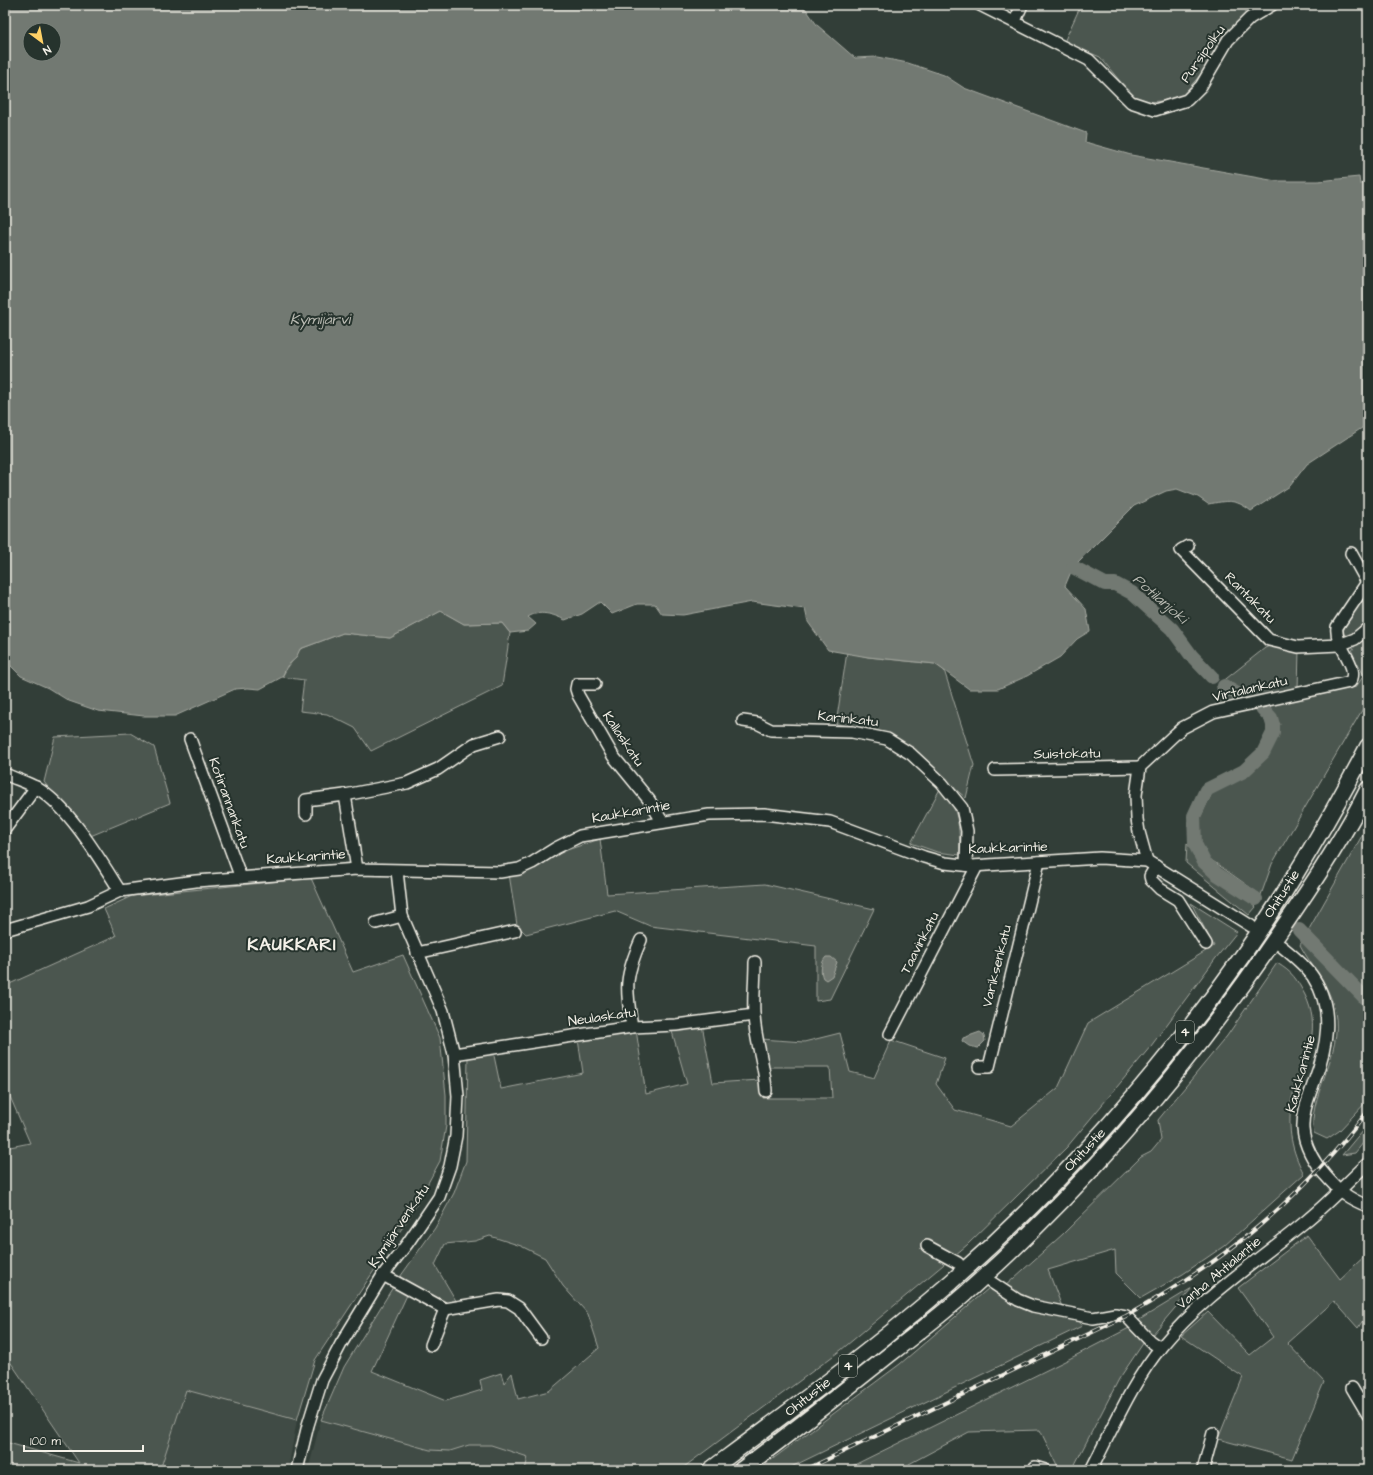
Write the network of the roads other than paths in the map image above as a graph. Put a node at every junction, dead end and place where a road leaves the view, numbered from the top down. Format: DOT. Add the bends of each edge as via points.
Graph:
graph roads {
  1 [pos="980,5"];
  2 [pos="1022,5"];
  3 [pos="1272,5"];
  4 [pos="1015,21"];
  5 [pos="1188,546"];
  6 [pos="1351,554"];
  7 [pos="1368,582"];
  8 [pos="1368,628"];
  9 [pos="1339,645"];
  10 [pos="595,684"];
  11 [pos="743,720"];
  12 [pos="500,736"];
  13 [pos="190,739"];
  14 [pos="1368,746"];
  15 [pos="1140,767"];
  16 [pos="995,770"];
  17 [pos="5,774"];
  18 [pos="36,787"];
  19 [pos="1368,789"];
  20 [pos="345,795"];
  21 [pos="306,814"];
  22 [pos="662,821"];
  23 [pos="5,829"];
  24 [pos="1039,862"];
  25 [pos="1152,864"];
  26 [pos="966,865"];
  27 [pos="977,866"];
  28 [pos="357,869"];
  29 [pos="397,871"];
  30 [pos="241,878"];
  31 [pos="120,891"];
  32 [pos="402,916"];
  33 [pos="376,923"];
  34 [pos="1250,926"];
  35 [pos="5,930"];
  36 [pos="515,930"];
  37 [pos="641,940"];
  38 [pos="1206,944"];
  39 [pos="1281,946"];
  40 [pos="417,953"];
  41 [pos="755,962"];
  42 [pos="754,1015"];
  43 [pos="632,1027"];
  44 [pos="890,1034"];
  45 [pos="454,1054"];
  46 [pos="979,1067"];
  47 [pos="766,1091"];
  48 [pos="1368,1163"];
  49 [pos="1340,1190"];
  50 [pos="1368,1206"];
  51 [pos="927,1246"];
  52 [pos="958,1263"];
  53 [pos="384,1275"];
  54 [pos="991,1282"];
  55 [pos="445,1309"];
  56 [pos="541,1338"];
  57 [pos="431,1345"];
  58 [pos="1160,1348"];
  59 [pos="1352,1388"];
  60 [pos="1368,1415"];
  61 [pos="1214,1433"];
  62 [pos="297,1470"];
  63 [pos="710,1470"];
  64 [pos="741,1470"];
  65 [pos="1091,1470"];
  66 [pos="1203,1470"];
  1 -- 4 [label="street, Pursipolku"];
  2 -- 4 [label="street"];
  3 -- 4 [label="street, Pursipolku" via="1250,18 1228,40 1201,86 1187,100 1155,110 1130,102 1089,60"];
  5 -- 9 [label="street, Rantakatu" via="1181,550 1269,640 1298,647"];
  6 -- 7 [label="street"];
  7 -- 9 [label="street" via="1337,627"];
  8 -- 9 [label="street" via="1355,638"];
  9 -- 15 [label="street, Virtalankatu" via="1350,662 1353,673 1350,682 1213,712 1182,728"];
  10 -- 22 [label="street, Kallaskatu" via="577,684 578,695 613,756 649,800"];
  11 -- 26 [label="street, Karinkatu" via="771,730 852,732 873,736 887,739 911,754 942,783 962,808 967,831"];
  12 -- 20 [label="street" via="474,744 438,768 407,783"];
  13 -- 30 [label="street, Kotirannankatu"];
  14 -- 63 [label="highway, Ohitustie / 4" via="1294,876 1243,955 1125,1106 1061,1176 954,1280 887,1335"];
  15 -- 16 [label="street, Suistokatu"];
  15 -- 25 [label="street" via="1136,795 1137,819 1139,832"];
  17 -- 18 [label="street"];
  18 -- 23 [label="street"];
  18 -- 31 [label="street" via="56,803 85,837"];
  19 -- 64 [label="highway, Ohitustie / 4" via="1309,888 1255,970 1208,1033 1140,1116 1072,1190 965,1294 809,1420"];
  20 -- 21 [label="street" via="306,800"];
  20 -- 28 [label="street"];
  22 -- 26 [label="street, Kaukkarintie" via="709,815 764,814 830,822 924,857"];
  22 -- 29 [label="street, Kaukkarintie" via="580,836 519,869 500,872"];
  24 -- 25 [label="street, Kaukkarintie" via="1100,858"];
  24 -- 27 [label="street, Kaukkarintie"];
  24 -- 46 [label="street, Variksenkatu" via="989,1067"];
  25 -- 34 [label="street, Kaukkarintie"];
  25 -- 38 [label="street" via="1151,880 1178,900"];
  26 -- 27 [label="street, Kaukkarintie"];
  27 -- 44 [label="street, Taavinkatu"];
  28 -- 29 [label="street, Kaukkarintie"];
  28 -- 30 [label="street, Kaukkarintie"];
  29 -- 32 [label="street, Kymijärvenkatu"];
  30 -- 31 [label="street, Kaukkarintie"];
  31 -- 35 [label="street, Kaukkarintie" via="88,906"];
  32 -- 33 [label="street"];
  32 -- 40 [label="street, Kymijärvenkatu"];
  36 -- 40 [label="street"];
  37 -- 43 [label="street" via="630,964 627,978"];
  39 -- 49 [label="street, Kaukkarintie" via="1313,977 1328,1015 1322,1062 1304,1114 1303,1130 1310,1153 1320,1169"];
  40 -- 45 [label="street, Kymijärvenkatu" via="443,1011"];
  41 -- 42 [label="street"];
  42 -- 43 [label="street, Neulaskatu" via="676,1025"];
  42 -- 47 [label="street"];
  43 -- 45 [label="street, Neulaskatu"];
  45 -- 53 [label="street, Kymijärvenkatu" via="458,1096 456,1136 450,1166 439,1197"];
  48 -- 49 [label="street, Vanha Ahtialantie"];
  49 -- 50 [label="street, Kaukkarintie" via="1345,1196"];
  49 -- 58 [label="street, Vanha Ahtialantie" via="1307,1220 1193,1311"];
  51 -- 52 [label="street"];
  53 -- 55 [label="street"];
  53 -- 62 [label="street, Kymijärvenkatu" via="322,1380"];
  54 -- 58 [label="street" via="1018,1300 1033,1306 1093,1318 1115,1314 1126,1316"];
  55 -- 56 [label="street" via="499,1300 508,1301 520,1308"];
  55 -- 57 [label="street"];
  58 -- 65 [label="street, Vanha Ahtialantie" via="1131,1392"];
  59 -- 60 [label="street"];
  61 -- 66 [label="street"];
}
